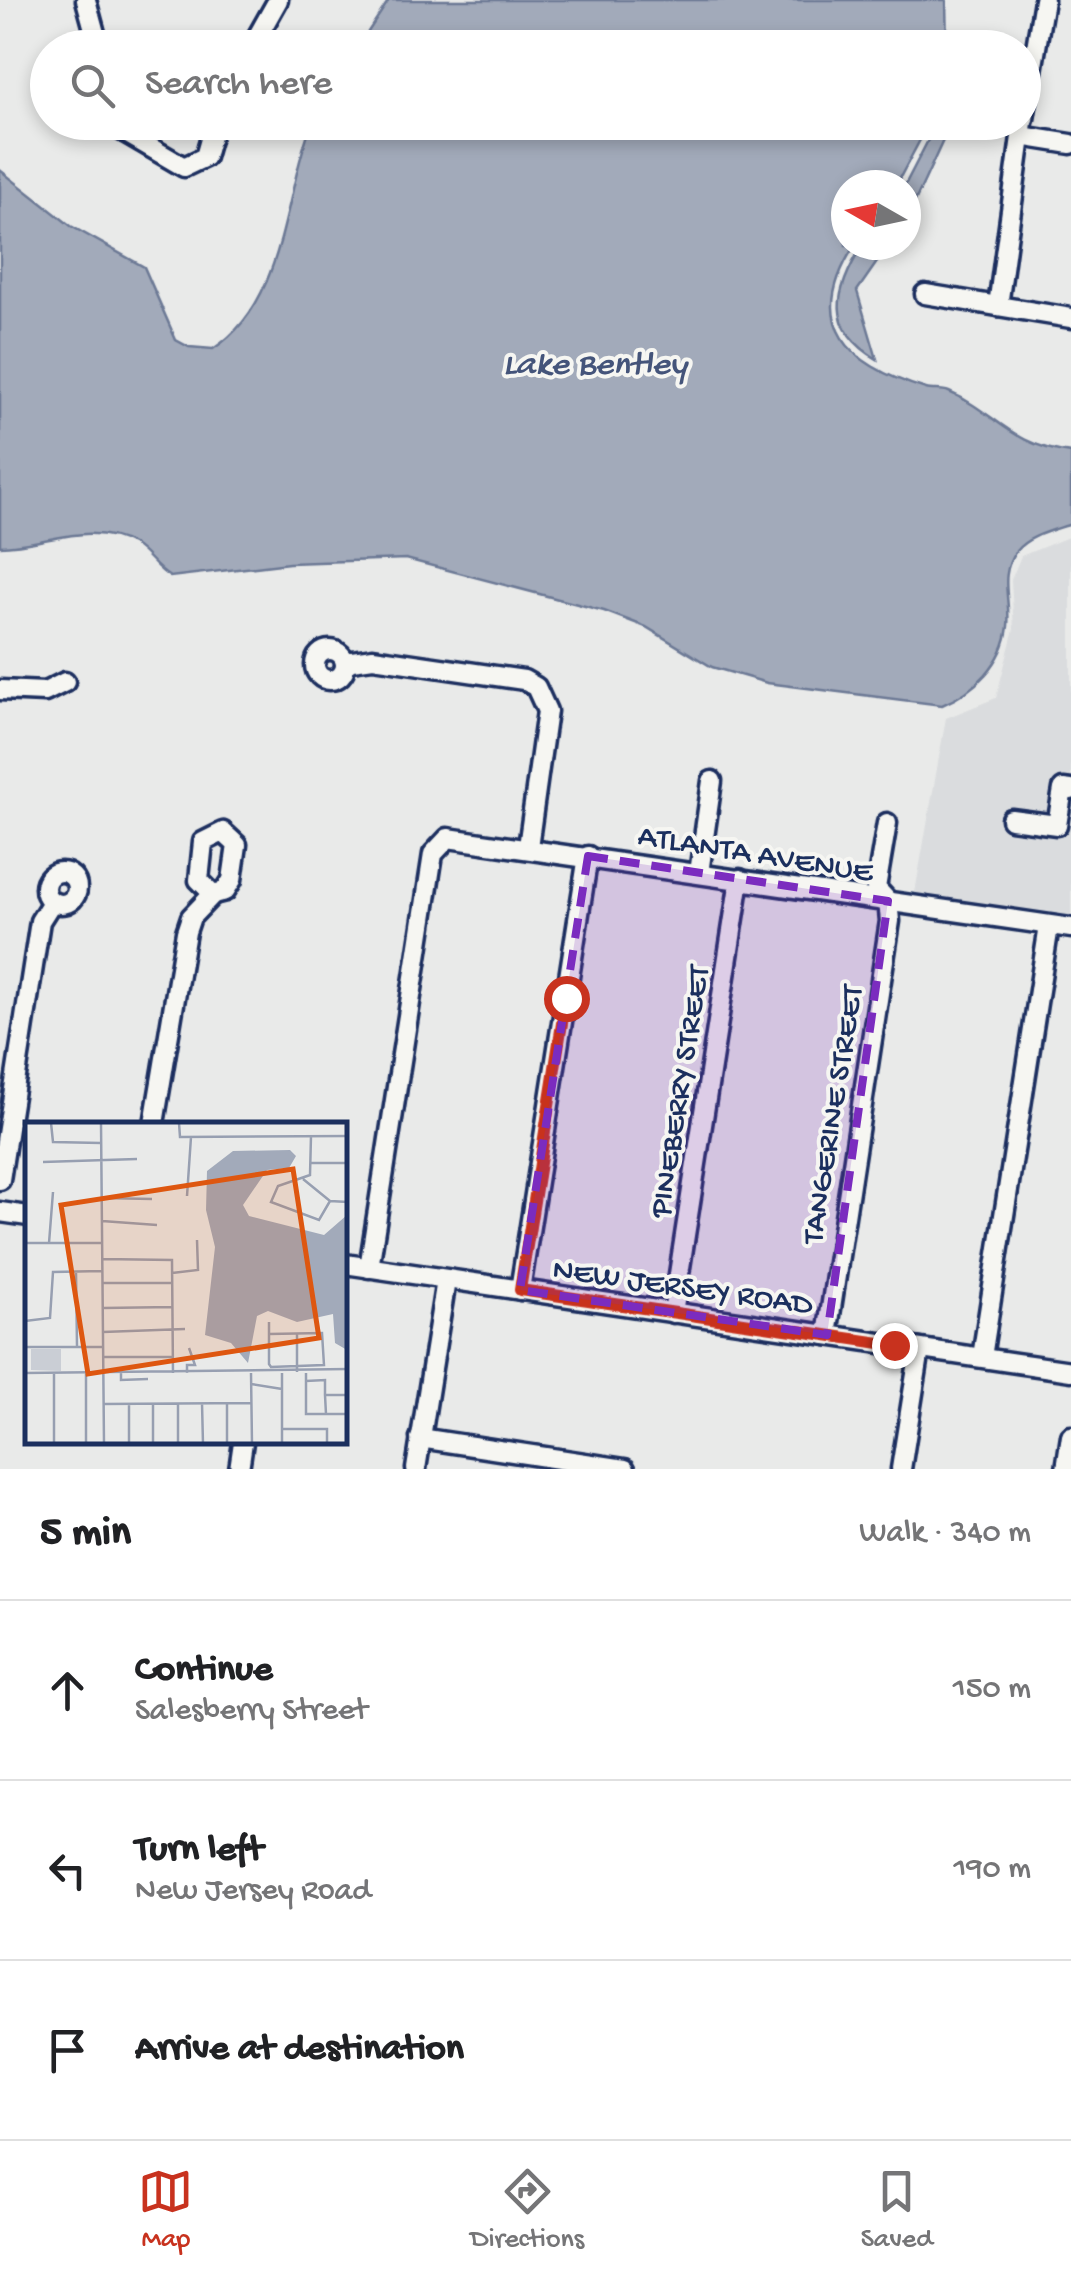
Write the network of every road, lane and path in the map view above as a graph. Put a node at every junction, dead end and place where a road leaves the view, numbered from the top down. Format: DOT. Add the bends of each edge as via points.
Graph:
graph roads {
  1 [pos="86,0"];
  2 [pos="278,0"];
  3 [pos="1044,0"];
  4 [pos="94,30"];
  5 [pos="261,30"];
  6 [pos="1039,30"];
  7 [pos="1041,133"];
  8 [pos="137,140"];
  9 [pos="209,140"];
  10 [pos="1020,140"];
  11 [pos="1071,144"];
  12 [pos="925,294"];
  13 [pos="998,306"];
  14 [pos="1071,318"];
  15 [pos="345,662"];
  16 [pos="65,682"];
  17 [pos="0,690"];
  18 [pos="712,781"];
  19 [pos="1071,790"];
  20 [pos="1011,818"];
  21 [pos="887,823"];
  22 [pos="528,846"];
  23 [pos="588,856"];
  24 [pos="699,873"];
  25 [pos="740,879"];
  26 [pos="212,894"];
  27 [pos="888,901"];
  28 [pos="52,902"];
  29 [pos="1049,926"];
  30 [pos="1071,928"];
  31 [pos="154,1122"];
  32 [pos="0,1180"];
  33 [pos="0,1212"];
  34 [pos="25,1216"];
  35 [pos="348,1264"];
  36 [pos="369,1268"];
  37 [pos="446,1280"];
  38 [pos="520,1290"];
  39 [pos="673,1313"];
  40 [pos="827,1336"];
  41 [pos="920,1348"];
  42 [pos="982,1357"];
  43 [pos="1071,1371"];
  44 [pos="1071,1436"];
  45 [pos="420,1438"];
  46 [pos="243,1444"];
  47 [pos="239,1469"];
  48 [pos="416,1469"];
  49 [pos="625,1469"];
  50 [pos="901,1469"];
  51 [pos="1066,1469"];
  1 -- 4 [label="street"];
  2 -- 5 [label="street"];
  3 -- 6 [label="street"];
  7 -- 11 [label="street"];
  8 -- 9 [label="street" via="184,168 205,157"];
  10 -- 13 [label="street"];
  12 -- 13 [label="street"];
  13 -- 14 [label="street"];
  15 -- 22 [label="street" via="373,658 536,687 547,711"];
  16 -- 17 [label="street" via="45,692"];
  18 -- 24 [label="street"];
  19 -- 20 [label="street" via="1063,788 1057,825"];
  21 -- 27 [label="street, TANGERINE STREET" via="876,888"];
  22 -- 23 [label="street, ATLANTA AVENUE"];
  22 -- 36 [label="street, ATLANTA AVENUE" via="448,838 436,847"];
  23 -- 24 [label="street, ATLANTA AVENUE"];
  23 -- 38 [label="street"];
  24 -- 25 [label="street, ATLANTA AVENUE"];
  25 -- 27 [label="street, ATLANTA AVENUE"];
  25 -- 39 [label="street, PINEBERRY STREET"];
  26 -- 31 [label="street" via="186,932"];
  27 -- 29 [label="street, ATLANTA AVENUE"];
  27 -- 40 [label="street, TANGERINE STREET"];
  28 -- 32 [label="street" via="40,922"];
  29 -- 30 [label="street, ATLANTA AVENUE"];
  29 -- 42 [label="street"];
  33 -- 34 [label="street"];
  35 -- 36 [label="street, NEW JERSEY ROAD"];
  36 -- 37 [label="street, NEW JERSEY ROAD"];
  37 -- 38 [label="street, NEW JERSEY ROAD"];
  37 -- 45 [label="street"];
  38 -- 39 [label="street, NEW JERSEY ROAD"];
  39 -- 40 [label="street, NEW JERSEY ROAD"];
  40 -- 41 [label="street, NEW JERSEY ROAD"];
  41 -- 42 [label="street, NEW JERSEY ROAD"];
  41 -- 50 [label="street"];
  42 -- 43 [label="street, NEW JERSEY ROAD"];
  44 -- 51 [label="street"];
  45 -- 48 [label="street"];
  45 -- 49 [label="street"];
  46 -- 47 [label="street"];
}
